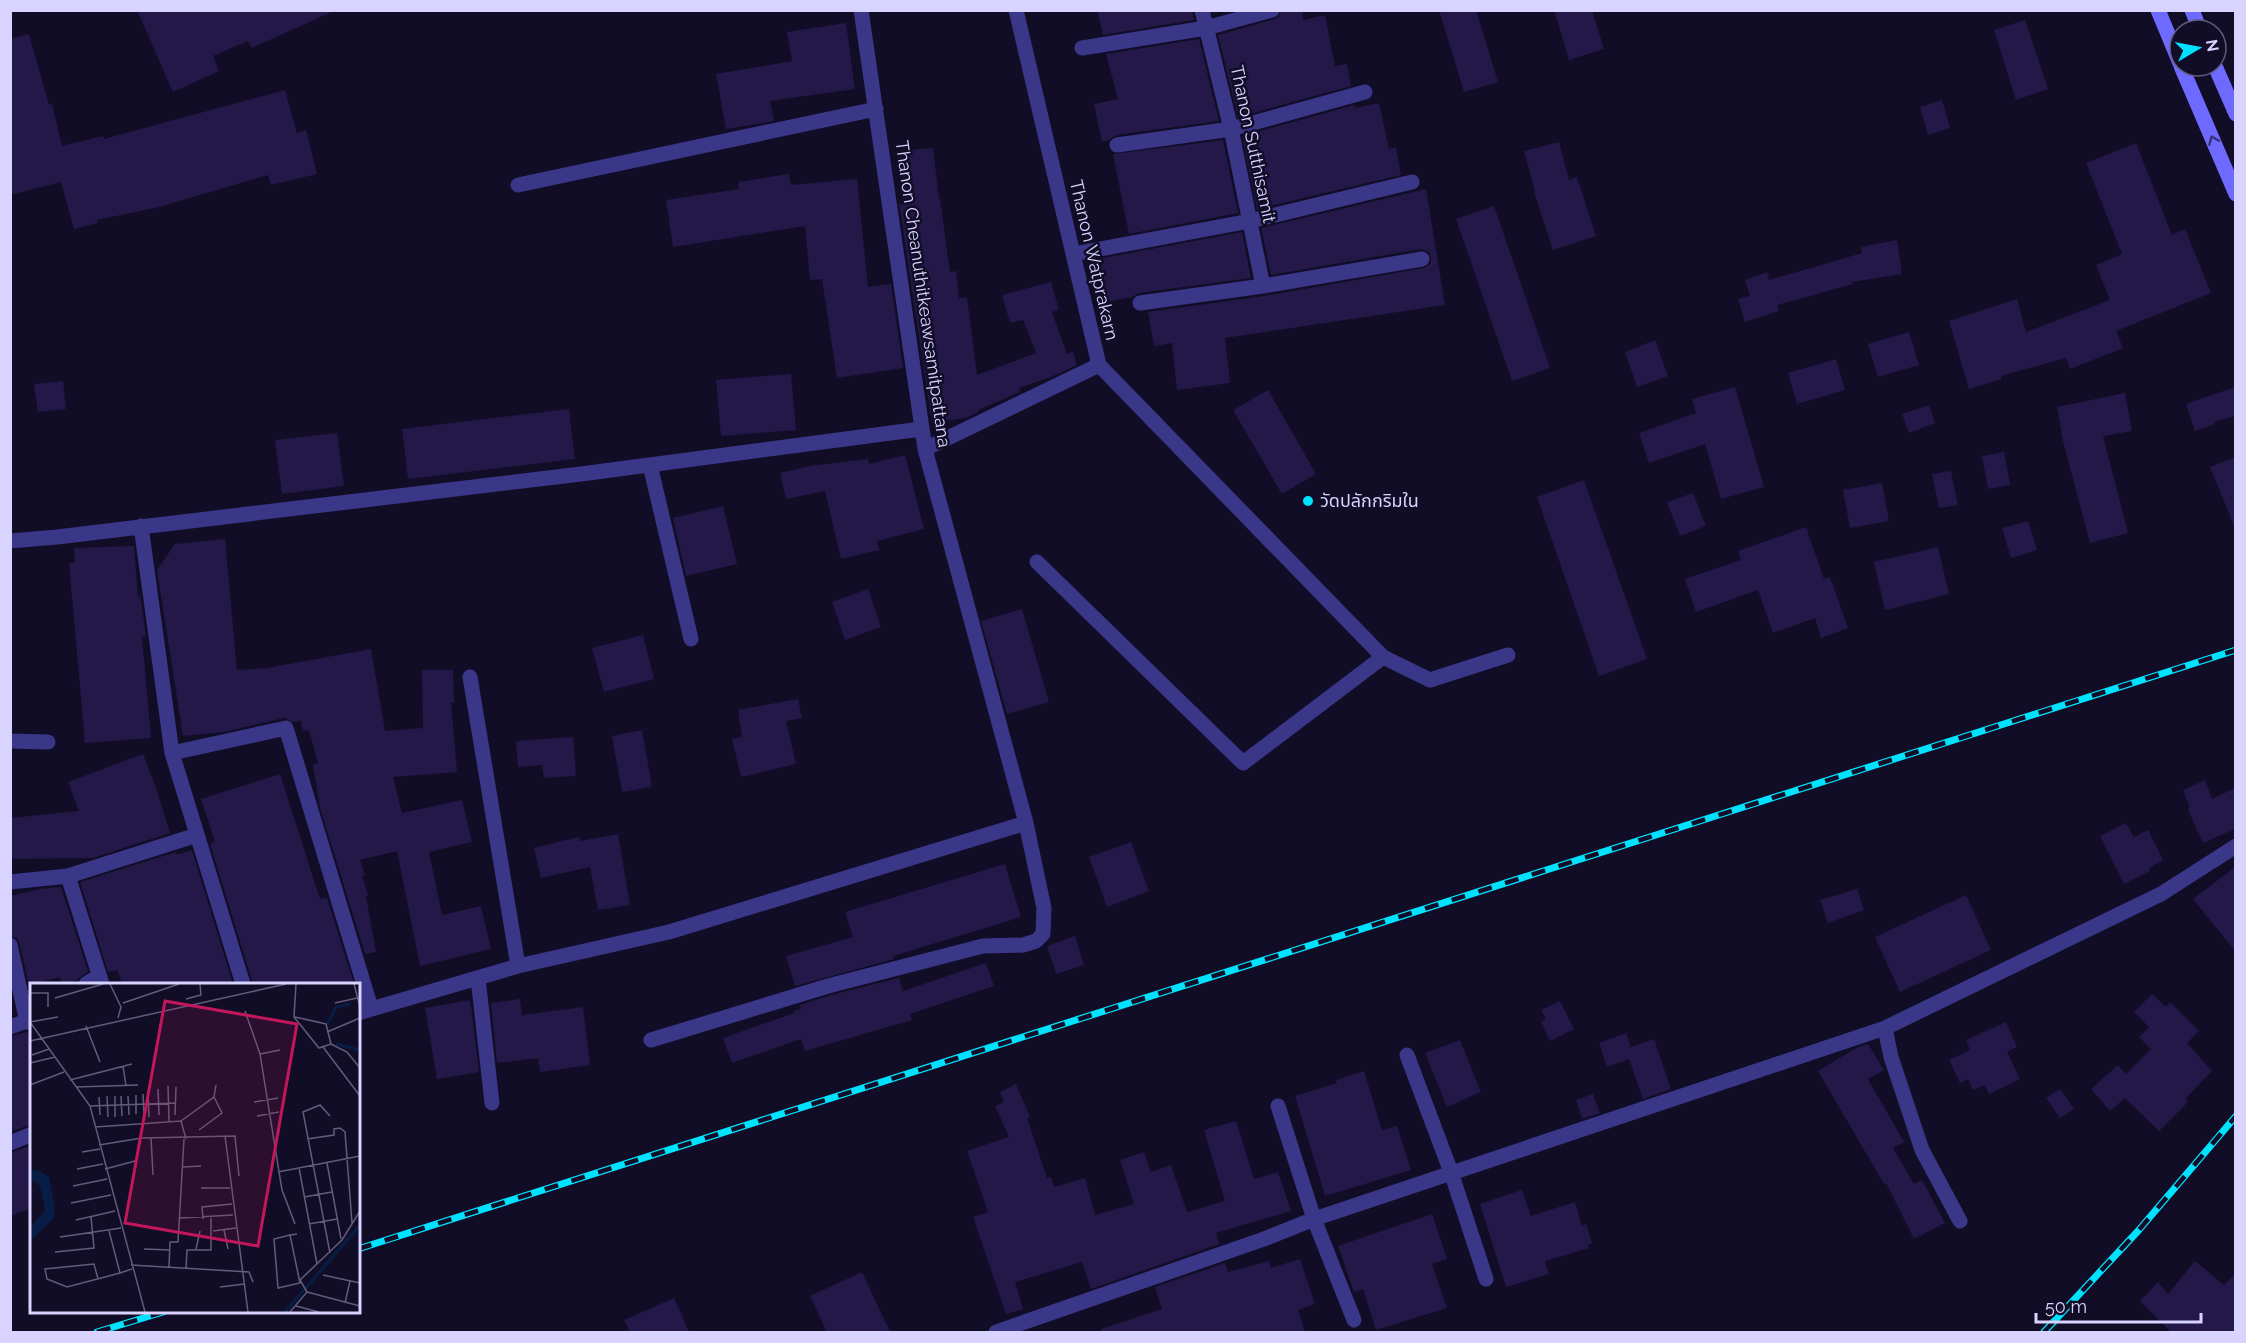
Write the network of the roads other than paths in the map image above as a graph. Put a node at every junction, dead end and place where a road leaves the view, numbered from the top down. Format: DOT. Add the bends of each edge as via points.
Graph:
graph roads {
  1 [pos="861,10"];
  2 [pos="1016,10"];
  3 [pos="1202,10"];
  4 [pos="1272,10"];
  5 [pos="2158,10"];
  6 [pos="1206,28"];
  7 [pos="2168,33"];
  8 [pos="1082,48"];
  9 [pos="2187,78"];
  10 [pos="2220,78"];
  11 [pos="1365,92"];
  12 [pos="876,109"];
  13 [pos="2235,114"];
  14 [pos="1231,129"];
  15 [pos="1117,145"];
  16 [pos="1412,182"];
  17 [pos="518,185"];
  18 [pos="2235,194"];
  19 [pos="1250,221"];
  20 [pos="1073,254"];
  21 [pos="1422,259"];
  22 [pos="1263,286"];
  23 [pos="1140,303"];
  24 [pos="1099,365"];
  25 [pos="921,429"];
  26 [pos="925,448"];
  27 [pos="650,465"];
  28 [pos="141,526"];
  29 [pos="10,541"];
  30 [pos="1037,562"];
  31 [pos="691,639"];
  32 [pos="1508,655"];
  33 [pos="1383,657"];
  34 [pos="470,677"];
  35 [pos="10,741"];
  36 [pos="48,742"];
  37 [pos="172,753"];
  38 [pos="1026,823"];
  39 [pos="197,835"];
  40 [pos="2235,846"];
  41 [pos="68,876"];
  42 [pos="10,882"];
  43 [pos="10,945"];
  44 [pos="518,966"];
  45 [pos="478,978"];
  46 [pos="96,982"];
  47 [pos="243,983"];
  48 [pos="357,983"];
  49 [pos="360,993"];
  50 [pos="365,1011"];
  51 [pos="29,1020"];
  52 [pos="10,1027"];
  53 [pos="1885,1028"];
  54 [pos="651,1040"];
  55 [pos="1407,1055"];
  56 [pos="492,1103"];
  57 [pos="1278,1106"];
  58 [pos="30,1135"];
  59 [pos="10,1143"];
  60 [pos="1451,1172"];
  61 [pos="1314,1219"];
  62 [pos="1960,1221"];
  63 [pos="1486,1279"];
  64 [pos="1354,1320"];
  65 [pos="996,1332"];
  1 -- 12 [label="street, Thanon Cheanuthitkeawsamitpattana"];
  2 -- 20 [label="street, Thanon Watprakarn"];
  3 -- 6 [label="street, Thanon Sutthisamit"];
  4 -- 6 [label="street"];
  5 -- 7 [label="main road"];
  6 -- 8 [label="street"];
  6 -- 14 [label="street, Thanon Sutthisamit"];
  18 -- 9 [label="main road, one-way"];
  10 -- 13 [label="main road"];
  11 -- 14 [label="street"];
  12 -- 17 [label="street"];
  12 -- 25 [label="street, Thanon Cheanuthitkeawsamitpattana"];
  14 -- 15 [label="street"];
  14 -- 19 [label="street, Thanon Sutthisamit"];
  16 -- 19 [label="street"];
  19 -- 20 [label="street"];
  19 -- 22 [label="street, Thanon Sutthisamit"];
  20 -- 24 [label="street, Thanon Watprakarn"];
  21 -- 22 [label="street"];
  22 -- 23 [label="street"];
  24 -- 26 [label="street, Thanon Watprakarn"];
  24 -- 33 [label="street"];
  25 -- 26 [label="street, Thanon Cheanuthitkeawsamitpattana"];
  25 -- 27 [label="street"];
  26 -- 38 [label="street, Thanon Cheanuthitkeawsamitpattana"];
  27 -- 28 [label="street"];
  27 -- 31 [label="street"];
  28 -- 29 [label="street"];
  28 -- 37 [label="street"];
  30 -- 33 [label="street" via="1243,763"];
  32 -- 33 [label="street" via="1430,680"];
  34 -- 44 [label="street"];
  35 -- 36 [label="street"];
  37 -- 39 [label="street"];
  37 -- 48 [label="street" via="286,728"];
  38 -- 44 [label="street" via="669,932"];
  38 -- 54 [label="street, Thanon Cheanuthitkeawsamitpattana" via="1044,908 1043,934 1036,941 983,946 937,957"];
  39 -- 41 [label="street"];
  39 -- 47 [label="street"];
  40 -- 53 [label="street" via="2161,894"];
  41 -- 42 [label="street"];
  41 -- 46 [label="street"];
  43 -- 51 [label="street"];
  44 -- 45 [label="street"];
  45 -- 50 [label="street"];
  45 -- 56 [label="street"];
  49 -- 50 [label="street"];
  51 -- 52 [label="street"];
  53 -- 60 [label="street"];
  53 -- 62 [label="street" via="1922,1150"];
  55 -- 60 [label="street"];
  57 -- 61 [label="street"];
  58 -- 59 [label="street"];
  60 -- 61 [label="street"];
  60 -- 63 [label="street"];
  61 -- 64 [label="street"];
  61 -- 65 [label="street"];
}
